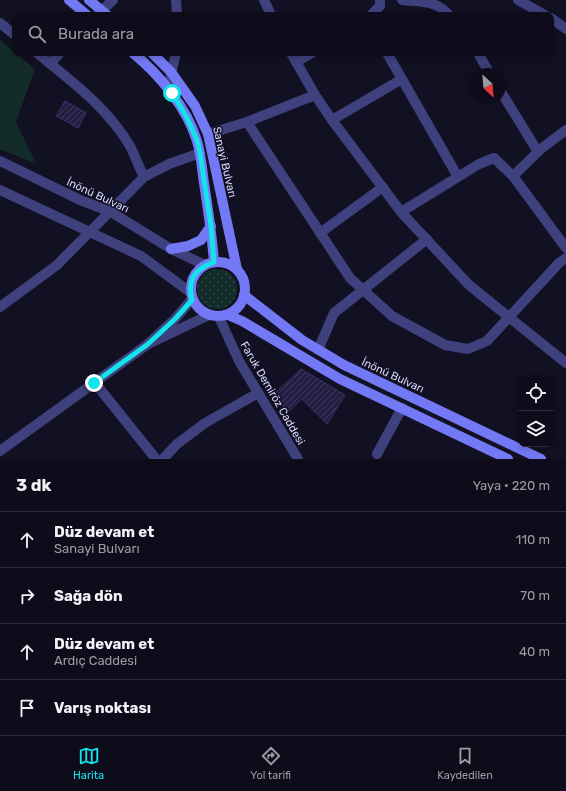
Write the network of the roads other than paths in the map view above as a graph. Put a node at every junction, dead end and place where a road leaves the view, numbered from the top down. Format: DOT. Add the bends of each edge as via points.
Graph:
graph roads {
  1 [pos="69,0"];
  2 [pos="89,0"];
  3 [pos="113,0"];
  4 [pos="176,0"];
  5 [pos="264,0"];
  6 [pos="380,0"];
  7 [pos="402,0"];
  8 [pos="518,0"];
  9 [pos="84,12"];
  10 [pos="100,12"];
  11 [pos="104,12"];
  12 [pos="177,12"];
  13 [pos="270,12"];
  14 [pos="374,12"];
  15 [pos="446,12"];
  16 [pos="540,12"];
  17 [pos="554,20"];
  18 [pos="0,23"];
  19 [pos="566,29"];
  20 [pos="12,33"];
  21 [pos="41,56"];
  22 [pos="57,56"];
  23 [pos="136,56"];
  24 [pos="155,56"];
  25 [pos="175,56"];
  26 [pos="390,56"];
  27 [pos="480,56"];
  28 [pos="293,57"];
  29 [pos="50,64"];
  30 [pos="487,68"];
  31 [pos="171,72"];
  32 [pos="402,79"];
  33 [pos="168,88"];
  34 [pos="315,95"];
  35 [pos="506,100"];
  36 [pos="332,120"];
  37 [pos="246,122"];
  38 [pos="566,130"];
  39 [pos="208,134"];
  40 [pos="538,152"];
  41 [pos="200,153"];
  42 [pos="0,161"];
  43 [pos="513,176"];
  44 [pos="144,177"];
  45 [pos="458,177"];
  46 [pos="383,187"];
  47 [pos="0,190"];
  48 [pos="111,212"];
  49 [pos="401,212"];
  50 [pos="211,226"];
  51 [pos="89,233"];
  52 [pos="320,233"];
  53 [pos="427,240"];
  54 [pos="566,248"];
  55 [pos="171,249"];
  56 [pos="566,258"];
  57 [pos="209,263"];
  58 [pos="237,269"];
  59 [pos="362,290"];
  60 [pos="244,295"];
  61 [pos="191,296"];
  62 [pos="0,307"];
  63 [pos="219,316"];
  64 [pos="509,318"];
  65 [pos="148,344"];
  66 [pos="318,350"];
  67 [pos="566,363"];
  68 [pos="94,383"];
  69 [pos="258,393"];
  70 [pos="402,408"];
  71 [pos="1,448"];
  72 [pos="379,457"];
  73 [pos="156,459"];
  74 [pos="163,459"];
  75 [pos="298,459"];
  76 [pos="508,459"];
  77 [pos="542,459"];
  1 -- 9 [label="main road"];
  2 -- 10 [label="main road"];
  3 -- 11 [label="street"];
  4 -- 12 [label="street"];
  5 -- 13 [label="street"];
  6 -- 14 [label="street" via="380,6"];
  7 -- 15 [label="street" via="437,4"];
  8 -- 16 [label="street"];
  17 -- 19 [label="street"];
  18 -- 20 [label="street"];
  21 -- 29 [label="street"];
  22 -- 29 [label="street"];
  23 -- 33 [label="main road, Sanayi Bulvarı"];
  24 -- 31 [label="main road, Sanayi Bulvarı"];
  25 -- 31 [label="street"];
  26 -- 32 [label="street"];
  27 -- 30 [label="street"];
  28 -- 34 [label="street"];
  29 -- 44 [label="street" via="92,98 114,123 130,147"];
  31 -- 33 [label="street"];
  31 -- 39 [label="main road, Sanayi Bulvarı" via="195,106"];
  32 -- 36 [label="street"];
  32 -- 45 [label="street"];
  33 -- 41 [label="main road, Sanayi Bulvarı" via="186,116"];
  34 -- 36 [label="street"];
  34 -- 37 [label="street"];
  35 -- 40 [label="street"];
  36 -- 46 [label="street"];
  37 -- 39 [label="street"];
  37 -- 52 [label="street"];
  38 -- 40 [label="street"];
  39 -- 58 [label="main road, Sanayi Bulvarı"];
  40 -- 43 [label="street"];
  41 -- 44 [label="street" via="169,164"];
  41 -- 50 [label="main road, Sanayi Bulvarı"];
  42 -- 48 [label="street, İnönü Bulvarı" via="80,200"];
  43 -- 45 [label="street" via="494,158"];
  43 -- 54 [label="street"];
  44 -- 48 [label="street"];
  45 -- 49 [label="street"];
  46 -- 49 [label="street"];
  46 -- 52 [label="street"];
  47 -- 51 [label="street"];
  48 -- 51 [label="street"];
  48 -- 55 [label="street, İnönü Bulvarı"];
  49 -- 53 [label="street"];
  50 -- 55 [label="main road" via="201,240 188,246"];
  50 -- 57 [label="main road, Sanayi Bulvarı"];
  51 -- 61 [label="street" via="141,256"];
  51 -- 62 [label="street" via="57,265"];
  52 -- 59 [label="street" via="350,278"];
  53 -- 59 [label="street"];
  53 -- 64 [label="street" via="469,285"];
  55 -- 57 [label="street, İnönü Bulvarı"];
  56 -- 64 [label="street"];
  57 -- 58 [label="main road" via="230,264"];
  57 -- 61 [label="main road" via="193,276"];
  58 -- 60 [label="main road" via="245,286"];
  59 -- 64 [label="street" via="392,316 445,345 468,349 487,341"];
  59 -- 66 [label="street" via="334,313"];
  60 -- 63 [label="main road" via="235,310"];
  60 -- 66 [label="main road, İnönü Bulvarı"];
  61 -- 63 [label="main road" via="202,312"];
  61 -- 65 [label="street" via="175,319"];
  63 -- 65 [label="street"];
  63 -- 69 [label="street, Faruk Demiröz Caddesi" via="238,361"];
  63 -- 70 [label="main road" via="242,321 340,379"];
  64 -- 67 [label="street"];
  65 -- 68 [label="street"];
  66 -- 77 [label="main road, İnönü Bulvarı" via="344,365"];
  68 -- 71 [label="street"];
  68 -- 73 [label="street"];
  69 -- 74 [label="street" via="205,423 177,444"];
  69 -- 75 [label="street, Faruk Demiröz Caddesi"];
  70 -- 72 [label="street"];
  70 -- 76 [label="main road"];
}
